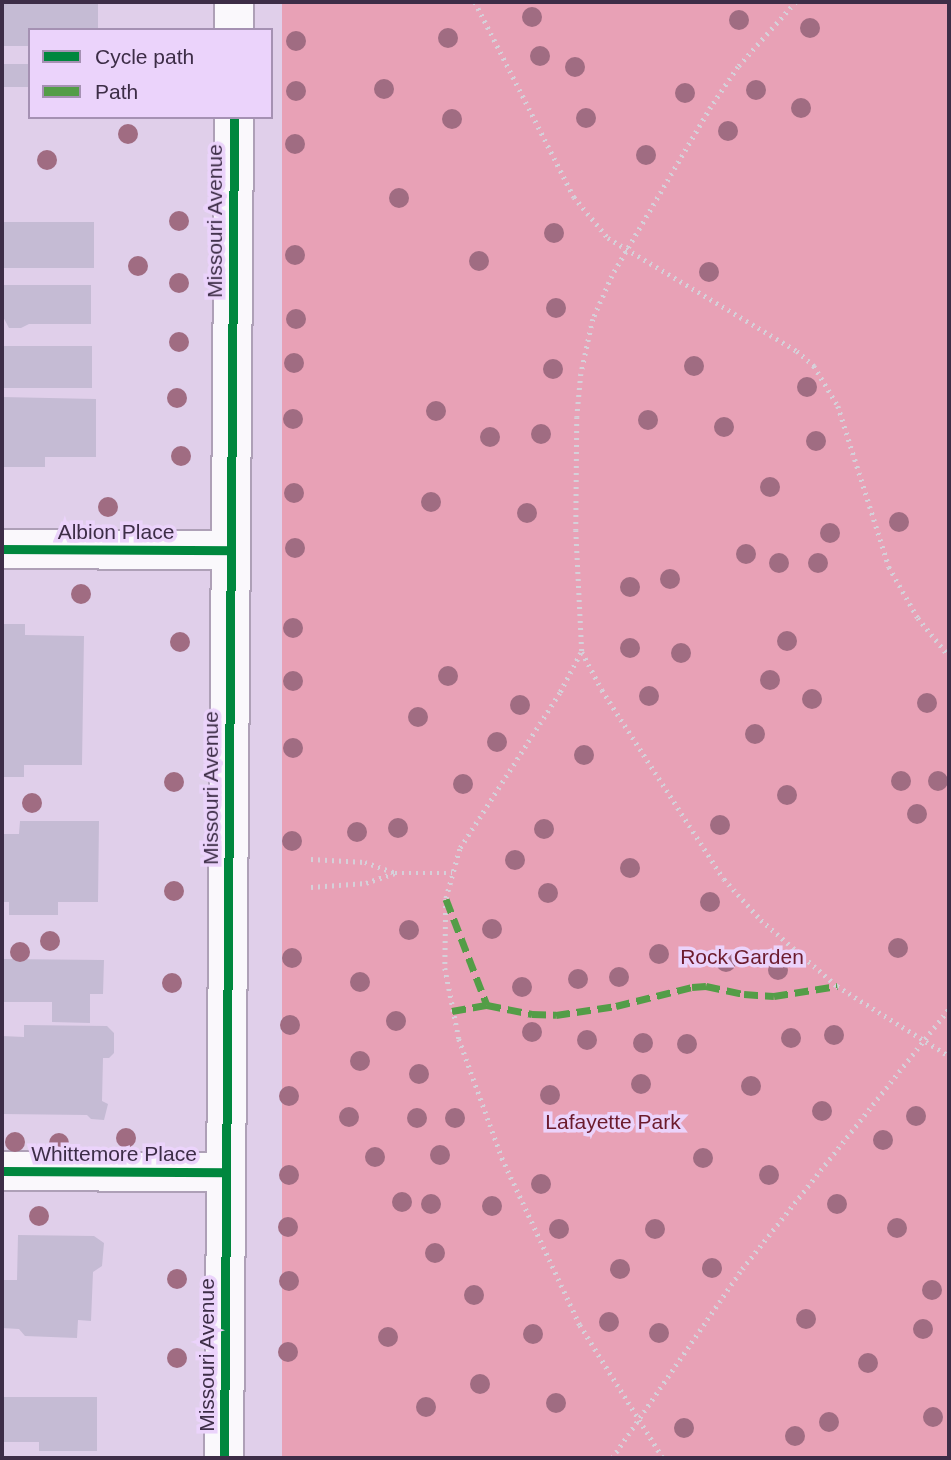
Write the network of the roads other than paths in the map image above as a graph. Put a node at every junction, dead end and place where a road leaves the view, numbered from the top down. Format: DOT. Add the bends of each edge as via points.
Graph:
graph roads {
  1 [pos="234,2"];
  2 [pos="234,28"];
  3 [pos="234,119"];
  4 [pos="2,549"];
  5 [pos="231,551"];
  6 [pos="2,1171"];
  7 [pos="226,1172"];
  8 [pos="224,1458"];
  1 -- 2 [label="street"];
  3 -- 5 [label="street, Missouri Avenue"];
  4 -- 5 [label="street, Albion Place"];
  5 -- 7 [label="street, Missouri Avenue"];
  6 -- 7 [label="street, Whittemore Place"];
  7 -- 8 [label="street, Missouri Avenue"];
}
